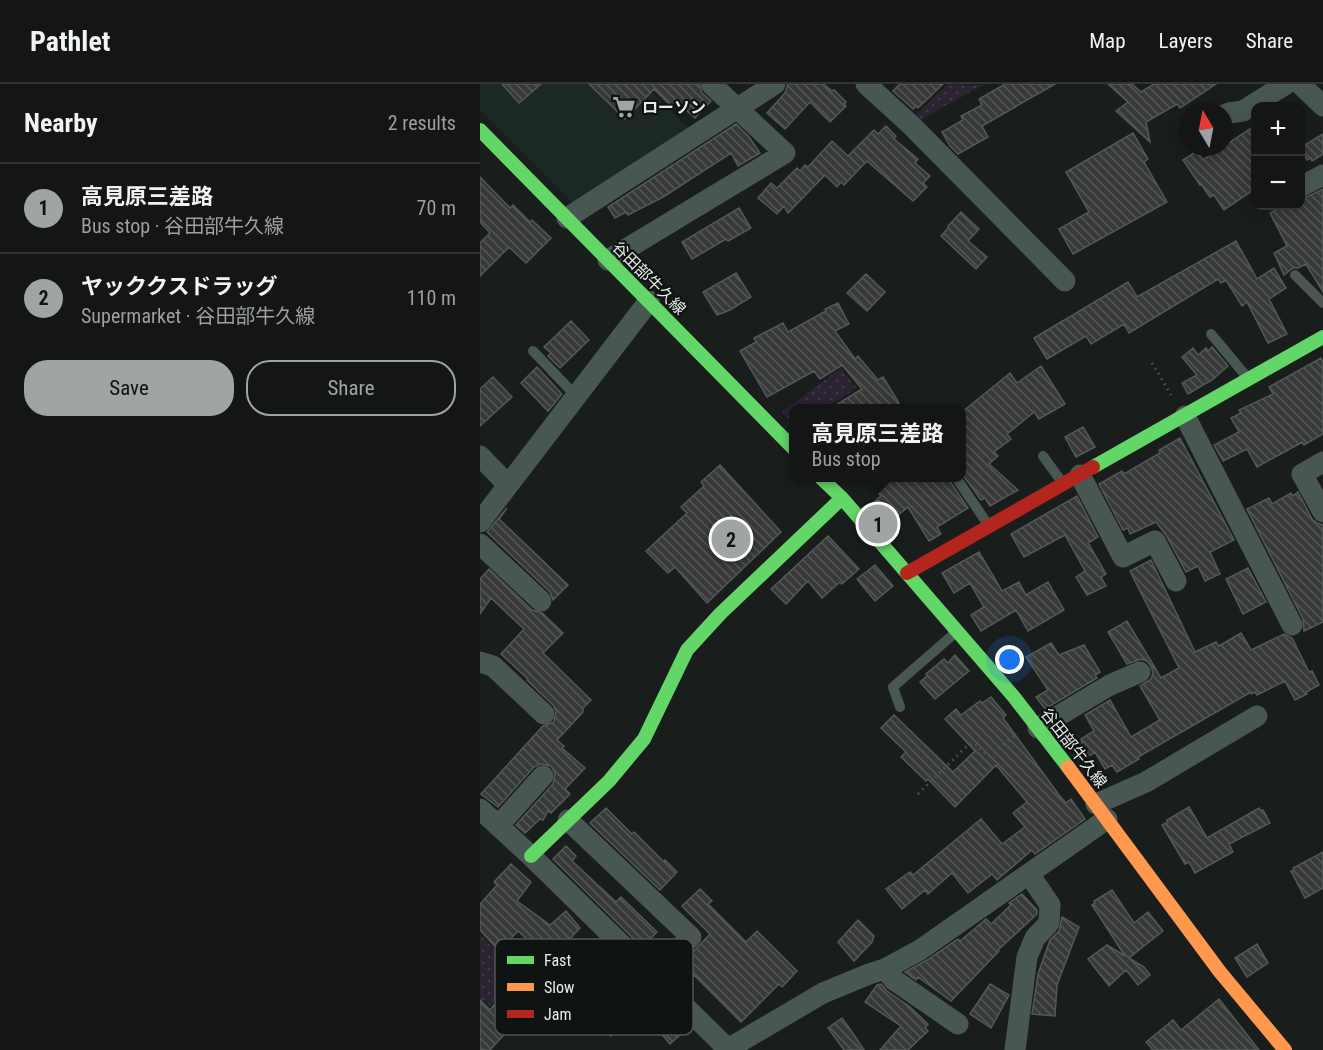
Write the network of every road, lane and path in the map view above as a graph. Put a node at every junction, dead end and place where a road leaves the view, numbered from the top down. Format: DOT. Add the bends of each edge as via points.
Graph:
graph roads {
  1 [pos="711,84"];
  2 [pos="774,84"];
  3 [pos="866,84"];
  4 [pos="1286,84"];
  5 [pos="1300,84"];
  6 [pos="1323,106"];
  7 [pos="738,108"];
  8 [pos="1233,112"];
  9 [pos="480,130"];
  10 [pos="1323,175"];
  11 [pos="1305,184"];
  12 [pos="567,218"];
  13 [pos="608,260"];
  14 [pos="1295,275"];
  15 [pos="1065,281"];
  16 [pos="649,301"];
  17 [pos="1323,303"];
  18 [pos="1210,334"];
  19 [pos="1323,337"];
  20 [pos="533,351"];
  21 [pos="1152,363"];
  22 [pos="1249,379"];
  23 [pos="576,396"];
  24 [pos="1184,416"];
  25 [pos="789,444"];
  26 [pos="480,456"];
  27 [pos="1043,456"];
  28 [pos="1323,462"];
  29 [pos="1072,480"];
  30 [pos="827,482"];
  31 [pos="959,482"];
  32 [pos="508,484"];
  33 [pos="842,498"];
  34 [pos="1323,512"];
  35 [pos="480,522"];
  36 [pos="990,526"];
  37 [pos="480,544"];
  38 [pos="907,573"];
  39 [pos="1176,581"];
  40 [pos="541,602"];
  41 [pos="1292,625"];
  42 [pos="957,631"];
  43 [pos="480,662"];
  44 [pos="1140,672"];
  45 [pos="900,707"];
  46 [pos="544,714"];
  47 [pos="1257,716"];
  48 [pos="1035,724"];
  49 [pos="543,776"];
  50 [pos="918,794"];
  51 [pos="480,809"];
  52 [pos="1102,812"];
  53 [pos="568,820"];
  54 [pos="498,826"];
  55 [pos="531,856"];
  56 [pos="1029,874"];
  57 [pos="616,939"];
  58 [pos="689,939"];
  59 [pos="885,969"];
  60 [pos="693,1015"];
  61 [pos="958,1024"];
  62 [pos="727,1049"];
  63 [pos="1015,1050"];
  64 [pos="1285,1050"];
  1 -- 7 [label="street"];
  2 -- 7 [label="street"];
  3 -- 15 [label="street"];
  4 -- 8 [label="street" via="1243,111"];
  5 -- 6 [label="street"];
  7 -- 12 [label="street"];
  7 -- 13 [label="street" via="785,153"];
  9 -- 12 [label="main road, 谷田部牛久線"];
  10 -- 11 [label="street"];
  12 -- 13 [label="main road, 谷田部牛久線"];
  13 -- 16 [label="main road, 谷田部牛久線"];
  14 -- 17 [label="lane"];
  16 -- 23 [label="street"];
  16 -- 25 [label="main road, 谷田部牛久線"];
  18 -- 22 [label="lane"];
  19 -- 22 [label="main road"];
  20 -- 23 [label="lane"];
  21 -- 24 [label="path"];
  22 -- 24 [label="main road"];
  23 -- 32 [label="street"];
  24 -- 29 [label="main road"];
  24 -- 41 [label="street"];
  26 -- 32 [label="street"];
  27 -- 29 [label="lane"];
  28 -- 34 [label="street" via="1302,474"];
  29 -- 36 [label="main road"];
  29 -- 39 [label="street" via="1123,557 1155,541"];
  30 -- 33 [label="main road, 谷田部牛久線"];
  31 -- 36 [label="lane"];
  32 -- 35 [label="street"];
  33 -- 38 [label="main road, 谷田部牛久線"];
  33 -- 53 [label="main road" via="687,650 644,739"];
  36 -- 38 [label="main road"];
  37 -- 40 [label="street"];
  38 -- 42 [label="main road, 谷田部牛久線"];
  42 -- 45 [label="lane" via="893,687"];
  42 -- 48 [label="main road, 谷田部牛久線"];
  43 -- 46 [label="street" via="493,666"];
  44 -- 48 [label="street"];
  47 -- 52 [label="street"];
  48 -- 50 [label="path" via="989,756 974,743 966,746"];
  48 -- 52 [label="main road, 谷田部牛久線"];
  49 -- 54 [label="street"];
  51 -- 54 [label="street"];
  52 -- 56 [label="street"];
  52 -- 64 [label="main road, 谷田部牛久線" via="1220,972"];
  53 -- 55 [label="main road"];
  53 -- 58 [label="street"];
  54 -- 55 [label="street"];
  55 -- 57 [label="street"];
  56 -- 59 [label="street" via="920,950"];
  56 -- 63 [label="street" via="1050,905 1049,923 1035,938 1027,957"];
  59 -- 61 [label="street" via="894,980"];
  59 -- 62 [label="street" via="823,993"];
  60 -- 62 [label="street"];
}
